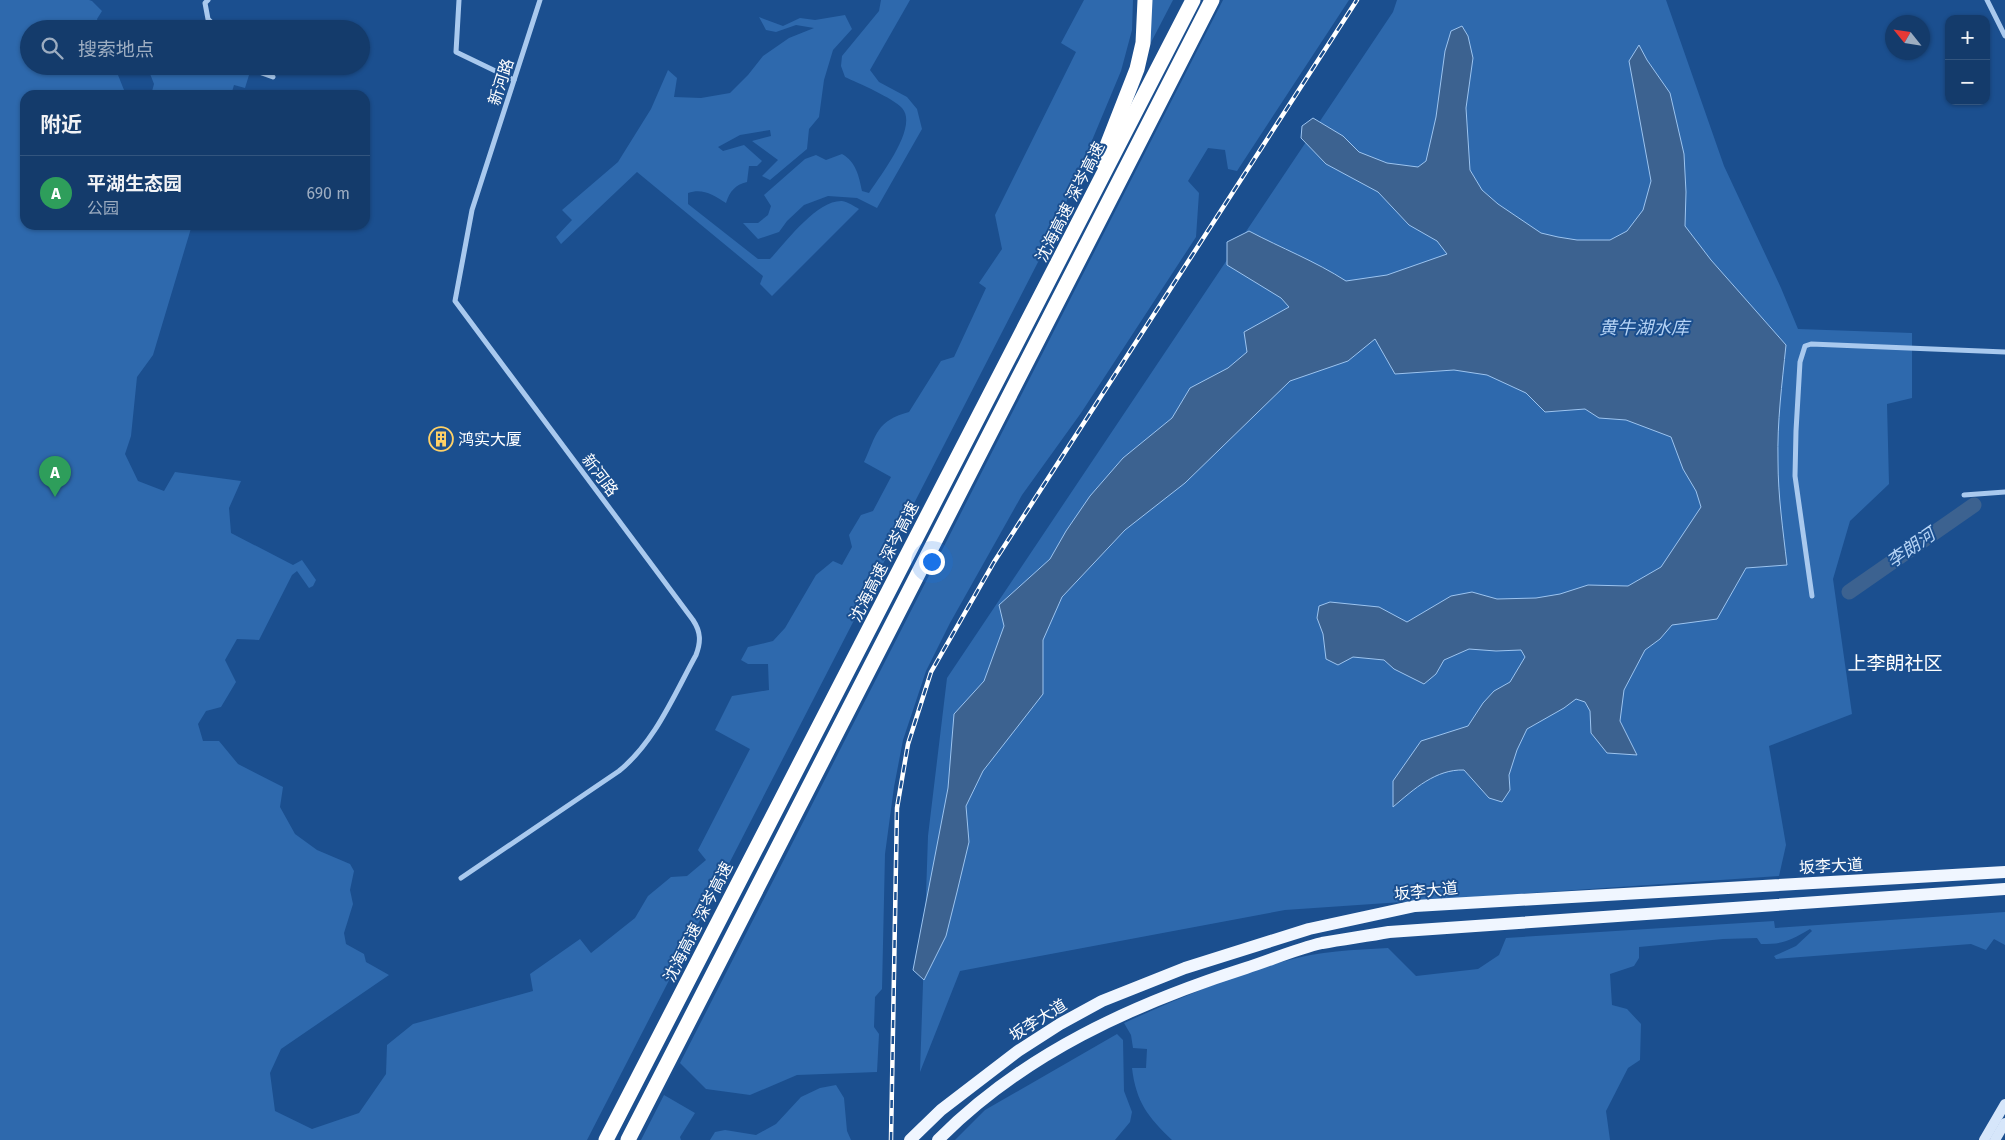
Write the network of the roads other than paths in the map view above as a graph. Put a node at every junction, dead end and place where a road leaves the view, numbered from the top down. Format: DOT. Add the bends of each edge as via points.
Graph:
graph roads {
  1 [pos="208,0"];
  2 [pos="460,0"];
  3 [pos="540,0"];
  4 [pos="1146,0"];
  5 [pos="1193,0"];
  6 [pos="1212,0"];
  7 [pos="1987,0"];
  8 [pos="209,20"];
  9 [pos="2005,36"];
  10 [pos="267,75"];
  11 [pos="273,77"];
  12 [pos="514,80"];
  13 [pos="1018,340"];
  14 [pos="2005,352"];
  15 [pos="2005,492"];
  16 [pos="1964,495"];
  17 [pos="1812,596"];
  18 [pos="2005,872"];
  19 [pos="462,878"];
  20 [pos="2005,890"];
  21 [pos="2005,1104"];
  22 [pos="2005,1123"];
  23 [pos="940,1138"];
  24 [pos="606,1140"];
  25 [pos="628,1140"];
  26 [pos="910,1140"];
  27 [pos="1984,1140"];
  28 [pos="1995,1140"];
  1 -- 8 [label="street" via="205,3"];
  2 -- 12 [label="street" via="456,52"];
  3 -- 12 [label="street, 新河路"];
  4 -- 13 [label="highway" via="1143,43 1137,69 1120,114"];
  5 -- 13 [label="highway, 沈海高速 深岑高速"];
  6 -- 25 [label="highway"];
  7 -- 9 [label="street"];
  10 -- 11 [label="street"];
  12 -- 19 [label="street, 新河路" via="472,210 455,301 693,620 699,631 700,643 656,728 636,756 619,771"];
  13 -- 24 [label="highway, 沈海高速 深岑高速"];
  14 -- 17 [label="street" via="1806,346 1800,362 1795,476"];
  15 -- 16 [label="street"];
  18 -- 26 [label="main road, 坂李大道" via="1415,906 1309,929 1185,968 1102,1001 1018,1051 941,1110"];
  20 -- 23 [label="main road" via="1389,932 1320,944 1194,984 1112,1018 1026,1069 972,1108"];
  21 -- 27 [label="main road"];
  22 -- 28 [label="main road"];
}
